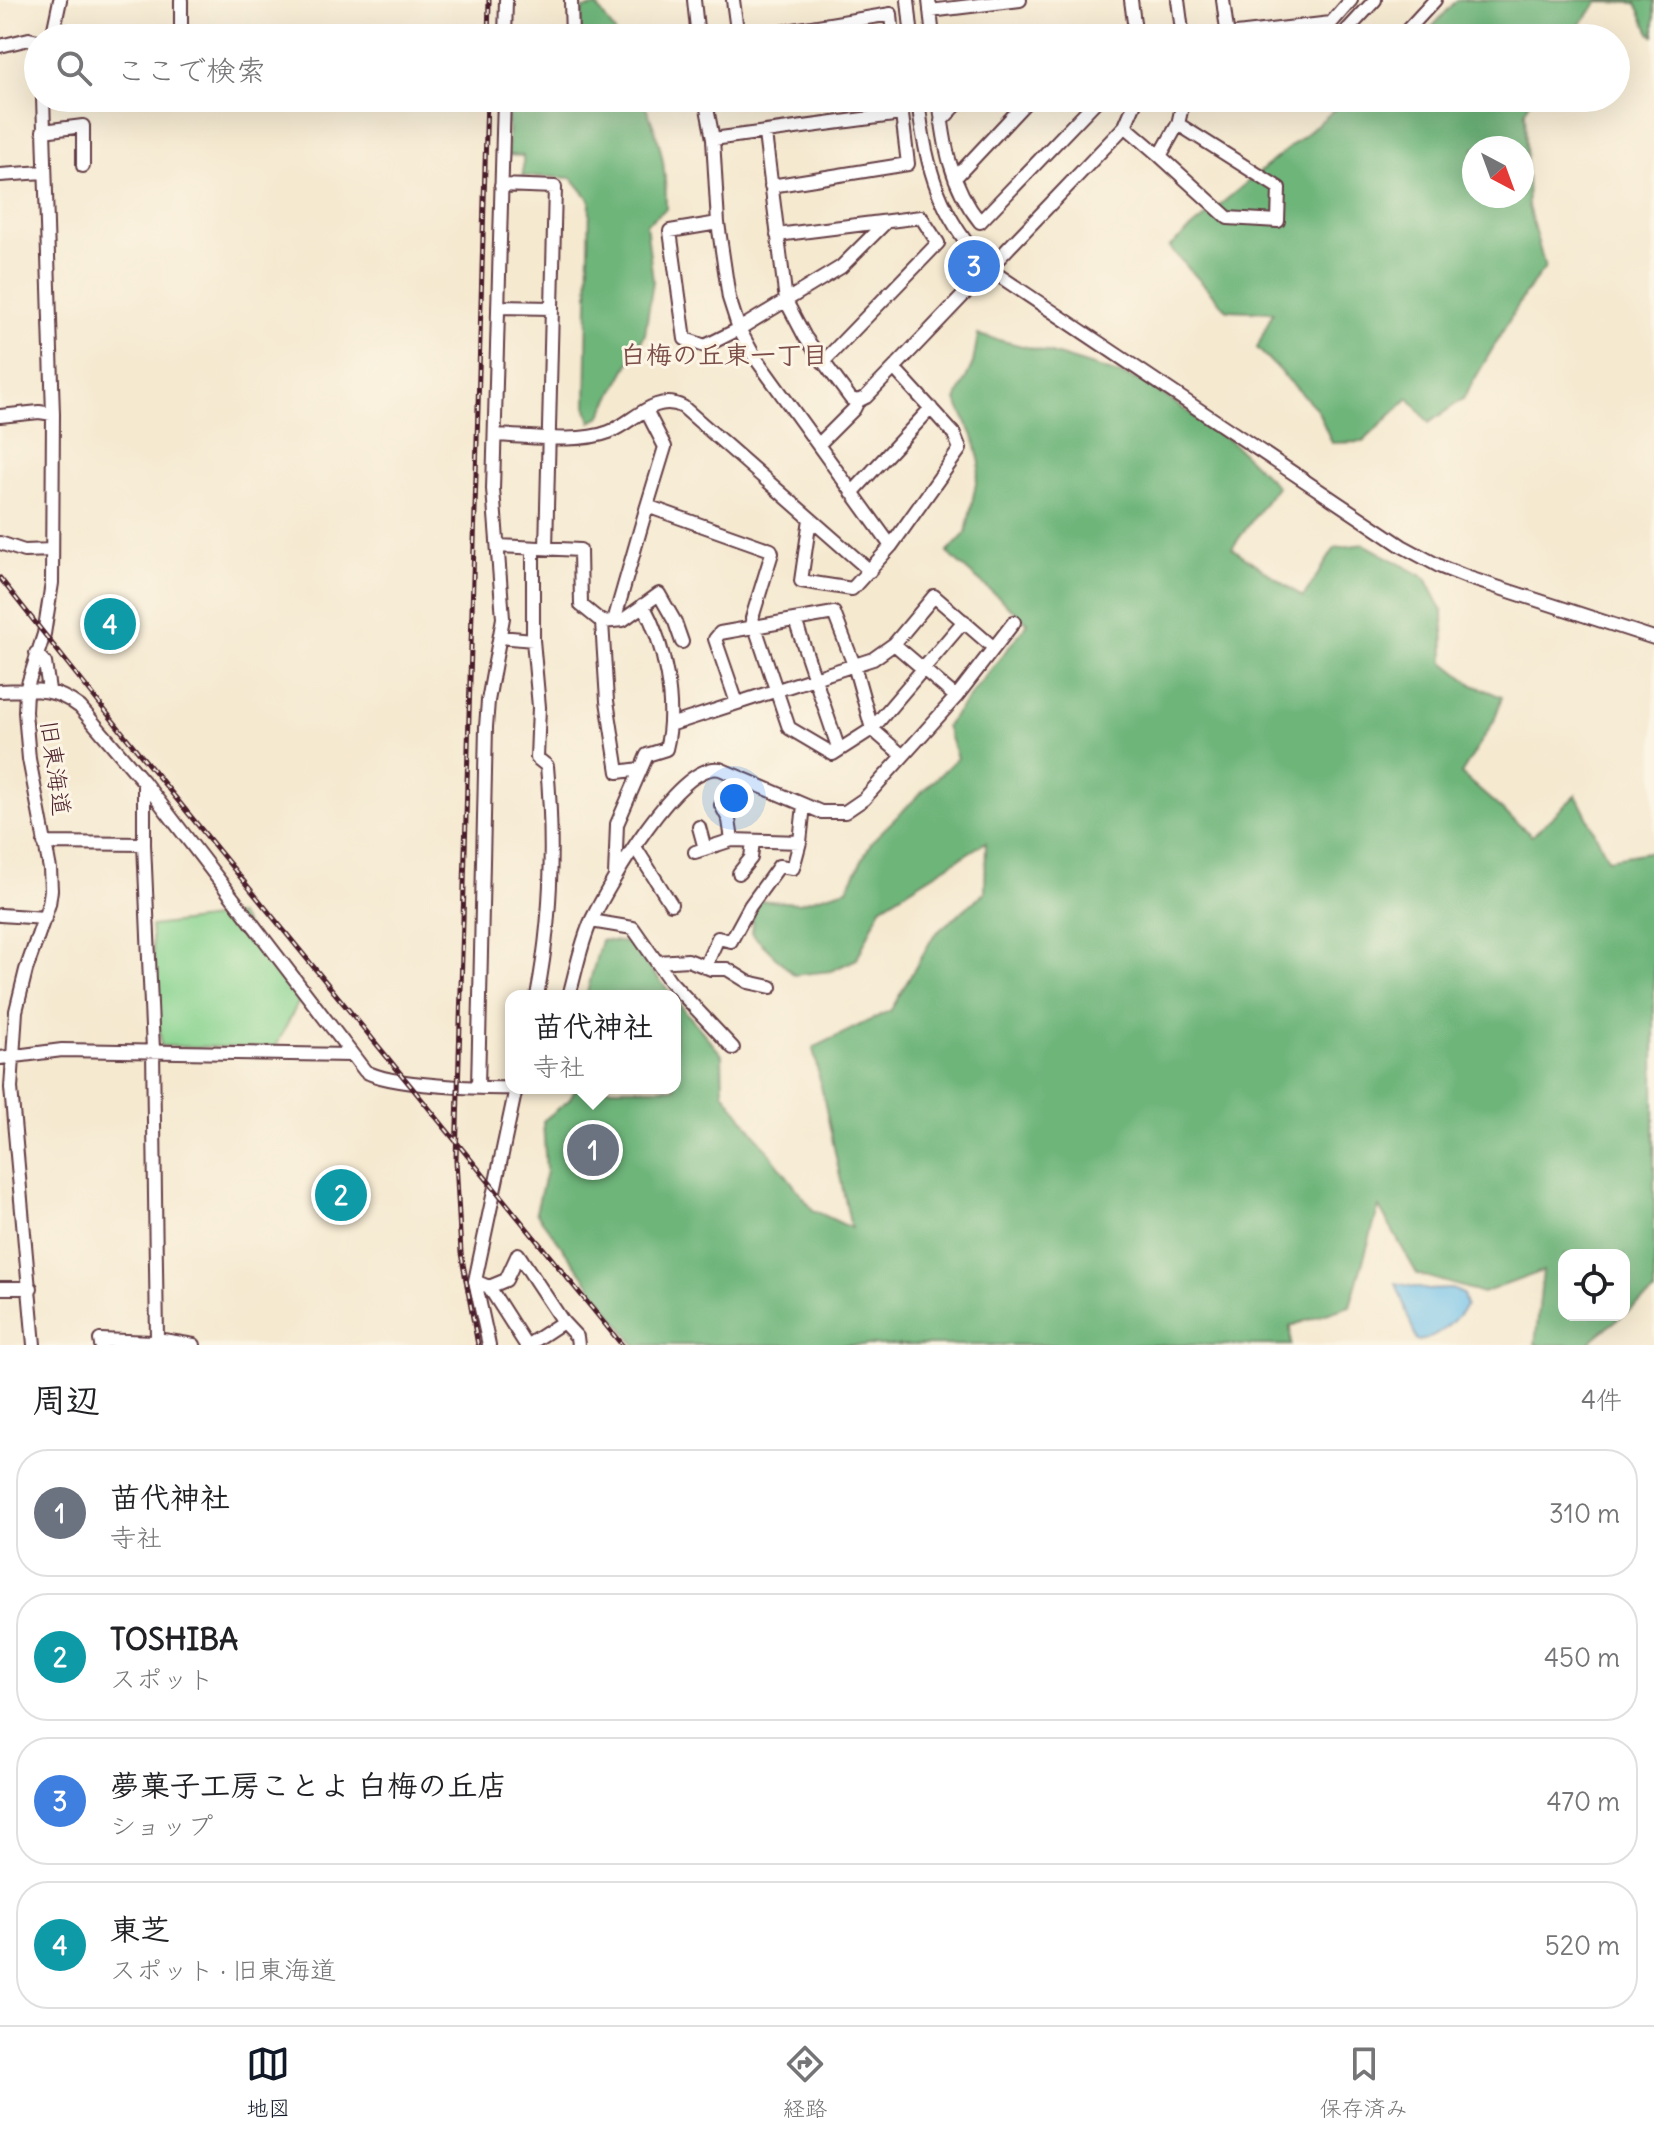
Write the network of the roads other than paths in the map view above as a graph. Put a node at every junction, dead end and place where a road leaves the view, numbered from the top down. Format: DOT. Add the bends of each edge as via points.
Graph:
graph roads {
  1 [pos="60,0"];
  2 [pos="181,0"];
  3 [pos="506,0"];
  4 [pos="571,0"];
  5 [pos="694,0"];
  6 [pos="733,0"];
  7 [pos="908,0"];
  8 [pos="1020,0"];
  9 [pos="1131,0"];
  10 [pos="1178,0"];
  11 [pos="1223,0"];
  12 [pos="1351,0"];
  13 [pos="1375,0"];
  14 [pos="1435,0"];
  15 [pos="929,5"];
  16 [pos="55,24"];
  17 [pos="181,24"];
  18 [pos="505,24"];
  19 [pos="572,24"];
  20 [pos="697,24"];
  21 [pos="738,24"];
  22 [pos="828,24"];
  23 [pos="892,24"];
  24 [pos="911,24"];
  25 [pos="1134,24"];
  26 [pos="1181,24"];
  27 [pos="1226,24"];
  28 [pos="1323,24"];
  29 [pos="1353,24"];
  30 [pos="1413,24"];
  31 [pos="24,40"];
  32 [pos="0,46"];
  33 [pos="43,112"];
  34 [pos="504,112"];
  35 [pos="708,112"];
  36 [pos="920,112"];
  37 [pos="940,112"];
  38 [pos="950,112"];
  39 [pos="1017,112"];
  40 [pos="1086,112"];
  41 [pos="1131,112"];
  42 [pos="1181,112"];
  43 [pos="901,114"];
  44 [pos="941,121"];
  45 [pos="1178,124"];
  46 [pos="1125,126"];
  47 [pos="43,131"];
  48 [pos="765,134"];
  49 [pos="713,139"];
  50 [pos="1160,156"];
  51 [pos="83,166"];
  52 [pos="44,172"];
  53 [pos="0,175"];
  54 [pos="955,178"];
  55 [pos="501,185"];
  56 [pos="771,186"];
  57 [pos="718,223"];
  58 [pos="885,223"];
  59 [pos="777,235"];
  60 [pos="989,269"];
  61 [pos="786,301"];
  62 [pos="498,307"];
  63 [pos="552,308"];
  64 [pos="739,329"];
  65 [pos="823,362"];
  66 [pos="894,368"];
  67 [pos="858,401"];
  68 [pos="931,408"];
  69 [pos="646,410"];
  70 [pos="53,414"];
  71 [pos="0,416"];
  72 [pos="495,435"];
  73 [pos="549,436"];
  74 [pos="819,444"];
  75 [pos="852,493"];
  76 [pos="647,506"];
  77 [pos="810,519"];
  78 [pos="0,543"];
  79 [pos="499,546"];
  80 [pos="891,546"];
  81 [pos="540,548"];
  82 [pos="52,550"];
  83 [pos="870,571"];
  84 [pos="934,589"];
  85 [pos="928,603"];
  86 [pos="643,605"];
  87 [pos="795,620"];
  88 [pos="608,621"];
  89 [pos="964,621"];
  90 [pos="1014,622"];
  91 [pos="755,627"];
  92 [pos="500,637"];
  93 [pos="1654,638"];
  94 [pos="533,640"];
  95 [pos="682,642"];
  96 [pos="894,644"];
  97 [pos="994,648"];
  98 [pos="36,653"];
  99 [pos="854,665"];
  100 [pos="924,670"];
  101 [pos="816,677"];
  102 [pos="26,690"];
  103 [pos="49,690"];
  104 [pos="776,690"];
  105 [pos="0,691"];
  106 [pos="956,697"];
  107 [pos="737,703"];
  108 [pos="670,725"];
  109 [pos="872,729"];
  110 [pos="839,750"];
  111 [pos="903,756"];
  112 [pos="640,769"];
  113 [pos="144,782"];
  114 [pos="721,805"];
  115 [pos="804,805"];
  116 [pos="699,827"];
  117 [pos="732,840"];
  118 [pos="753,841"];
  119 [pos="800,842"];
  120 [pos="44,843"];
  121 [pos="144,844"];
  122 [pos="635,847"];
  123 [pos="739,873"];
  124 [pos="615,879"];
  125 [pos="671,904"];
  126 [pos="0,915"];
  127 [pos="45,918"];
  128 [pos="591,921"];
  129 [pos="657,962"];
  130 [pos="705,967"];
  131 [pos="771,987"];
  132 [pos="538,990"];
  133 [pos="571,990"];
  134 [pos="678,990"];
  135 [pos="681,993"];
  136 [pos="733,1048"];
  137 [pos="153,1050"];
  138 [pos="350,1055"];
  139 [pos="6,1058"];
  140 [pos="478,1087"];
  141 [pos="505,1088"];
  142 [pos="515,1094"];
  143 [pos="7,1125"];
  144 [pos="475,1281"];
  145 [pos="489,1287"];
  146 [pos="0,1288"];
  147 [pos="31,1288"];
  148 [pos="563,1322"];
  149 [pos="157,1339"];
  150 [pos="34,1345"];
  151 [pos="101,1345"];
  152 [pos="194,1345"];
  153 [pos="489,1345"];
  154 [pos="527,1345"];
  155 [pos="578,1345"];
  1 -- 16 [label="street"];
  2 -- 17 [label="street"];
  3 -- 18 [label="street"];
  4 -- 19 [label="street"];
  5 -- 20 [label="street"];
  6 -- 21 [label="street"];
  7 -- 24 [label="street"];
  8 -- 15 [label="street"];
  9 -- 25 [label="street"];
  10 -- 26 [label="street"];
  11 -- 27 [label="street"];
  12 -- 28 [label="street" via="1331,23"];
  13 -- 29 [label="street"];
  14 -- 30 [label="street"];
  22 -- 23 [label="street" via="891,14"];
  31 -- 32 [label="street"];
  33 -- 47 [label="street, 旧東海道"];
  34 -- 55 [label="street"];
  35 -- 49 [label="street"];
  36 -- 60 [label="street" via="925,147 948,218"];
  37 -- 44 [label="street"];
  38 -- 44 [label="street"];
  39 -- 54 [label="street"];
  40 -- 54 [label="street" via="980,222"];
  41 -- 46 [label="street"];
  42 -- 45 [label="street"];
  43 -- 48 [label="street"];
  43 -- 56 [label="street" via="908,164"];
  44 -- 54 [label="street"];
  45 -- 50 [label="street"];
  45 -- 50 [label="street" via="1279,188 1278,221 1228,218"];
  46 -- 50 [label="street"];
  46 -- 60 [label="street"];
  47 -- 51 [label="street" via="83,126"];
  47 -- 52 [label="street, 旧東海道"];
  48 -- 49 [label="street"];
  48 -- 56 [label="street"];
  49 -- 57 [label="street"];
  52 -- 53 [label="street"];
  52 -- 70 [label="street, 旧東海道"];
  55 -- 62 [label="street"];
  55 -- 63 [label="street" via="555,187"];
  56 -- 59 [label="street"];
  57 -- 64 [label="street"];
  57 -- 64 [label="street" via="670,231 685,339 705,346"];
  58 -- 59 [label="street"];
  58 -- 61 [label="street" via="841,267"];
  58 -- 65 [label="street" via="921,217 938,243"];
  59 -- 61 [label="street"];
  60 -- 66 [label="street"];
  60 -- 93 [label="street" via="1402,546 1469,578"];
  61 -- 64 [label="street"];
  61 -- 65 [label="street"];
  62 -- 63 [label="street"];
  62 -- 72 [label="street"];
  63 -- 73 [label="street"];
  64 -- 74 [label="street"];
  65 -- 67 [label="street"];
  66 -- 67 [label="street"];
  66 -- 68 [label="street"];
  67 -- 74 [label="street"];
  68 -- 75 [label="street"];
  68 -- 80 [label="street" via="960,449"];
  69 -- 73 [label="street" via="604,434"];
  69 -- 76 [label="street" via="665,447"];
  69 -- 77 [label="street" via="665,402 683,407"];
  70 -- 71 [label="street"];
  70 -- 82 [label="street, 旧東海道"];
  72 -- 73 [label="street"];
  72 -- 79 [label="street"];
  73 -- 81 [label="street"];
  74 -- 75 [label="street"];
  75 -- 80 [label="street"];
  76 -- 88 [label="street"];
  76 -- 91 [label="street" via="771,550 752,618"];
  77 -- 83 [label="street"];
  77 -- 83 [label="street" via="801,581 852,589"];
  78 -- 82 [label="street" via="24,551"];
  79 -- 81 [label="street"];
  79 -- 92 [label="street"];
  80 -- 83 [label="street"];
  81 -- 88 [label="street" via="580,550 581,605"];
  81 -- 94 [label="street"];
  82 -- 98 [label="street, 旧東海道" via="49,611"];
  84 -- 85 [label="street"];
  85 -- 89 [label="street" via="934,596"];
  85 -- 96 [label="street"];
  86 -- 88 [label="street" via="623,620"];
  86 -- 95 [label="street" via="659,594"];
  86 -- 108 [label="street" via="655,626 672,708"];
  87 -- 91 [label="street"];
  87 -- 99 [label="street" via="834,613"];
  87 -- 101 [label="street"];
  88 -- 112 [label="street" via="607,701 618,772"];
  89 -- 97 [label="street"];
  89 -- 100 [label="street"];
  90 -- 97 [label="street"];
  91 -- 104 [label="street"];
  91 -- 107 [label="street" via="720,633 715,639"];
  92 -- 94 [label="street"];
  92 -- 140 [label="street" via="486,727"];
  94 -- 132 [label="street" via="537,758 547,766 552,853 550,914"];
  96 -- 99 [label="street"];
  96 -- 100 [label="street"];
  97 -- 106 [label="street"];
  98 -- 102 [label="street, 旧東海道"];
  98 -- 103 [label="street" via="45,663"];
  99 -- 101 [label="street"];
  99 -- 109 [label="street"];
  100 -- 106 [label="street"];
  100 -- 109 [label="street"];
  101 -- 104 [label="street"];
  101 -- 110 [label="street"];
  102 -- 103 [label="street"];
  102 -- 105 [label="street"];
  102 -- 120 [label="street, 旧東海道" via="29,759"];
  103 -- 113 [label="street" via="80,707"];
  104 -- 107 [label="street"];
  104 -- 110 [label="street" via="789,728 833,754"];
  106 -- 111 [label="street"];
  107 -- 108 [label="street"];
  108 -- 112 [label="street" via="666,749 647,755"];
  109 -- 110 [label="street"];
  109 -- 111 [label="street"];
  111 -- 115 [label="street" via="845,812 821,812"];
  112 -- 124 [label="street" via="617,824"];
  113 -- 121 [label="street"];
  113 -- 138 [label="street"];
  114 -- 117 [label="street"];
  115 -- 119 [label="street"];
  115 -- 122 [label="street" via="720,769 706,769 663,806"];
  116 -- 117 [label="street" via="700,850"];
  117 -- 118 [label="street"];
  118 -- 119 [label="street"];
  118 -- 123 [label="street" via="751,858"];
  119 -- 130 [label="street" via="793,868 779,866 731,941 718,938"];
  120 -- 121 [label="street"];
  120 -- 127 [label="street, 旧東海道" via="51,890"];
  121 -- 137 [label="street"];
  122 -- 124 [label="street"];
  122 -- 125 [label="street"];
  124 -- 128 [label="street"];
  126 -- 127 [label="street"];
  127 -- 139 [label="street, 旧東海道" via="26,970"];
  128 -- 129 [label="street" via="633,928"];
  128 -- 133 [label="street"];
  129 -- 130 [label="street" via="688,960"];
  129 -- 134 [label="street"];
  130 -- 131 [label="street" via="727,969 748,982"];
  135 -- 136 [label="street"];
  137 -- 138 [label="street"];
  137 -- 139 [label="street" via="62,1050"];
  137 -- 149 [label="street"];
  138 -- 140 [label="street" via="381,1078"];
  139 -- 143 [label="street, 旧東海道"];
  140 -- 141 [label="street"];
  142 -- 144 [label="street"];
  143 -- 147 [label="street, 旧東海道"];
  144 -- 145 [label="street"];
  144 -- 153 [label="street"];
  145 -- 148 [label="street" via="506,1280 518,1254"];
  145 -- 154 [label="street"];
  146 -- 147 [label="street"];
  147 -- 150 [label="street, 旧東海道"];
  148 -- 154 [label="street"];
  148 -- 155 [label="street"];
  149 -- 151 [label="street" via="100,1340"];
  149 -- 152 [label="street"];
}
